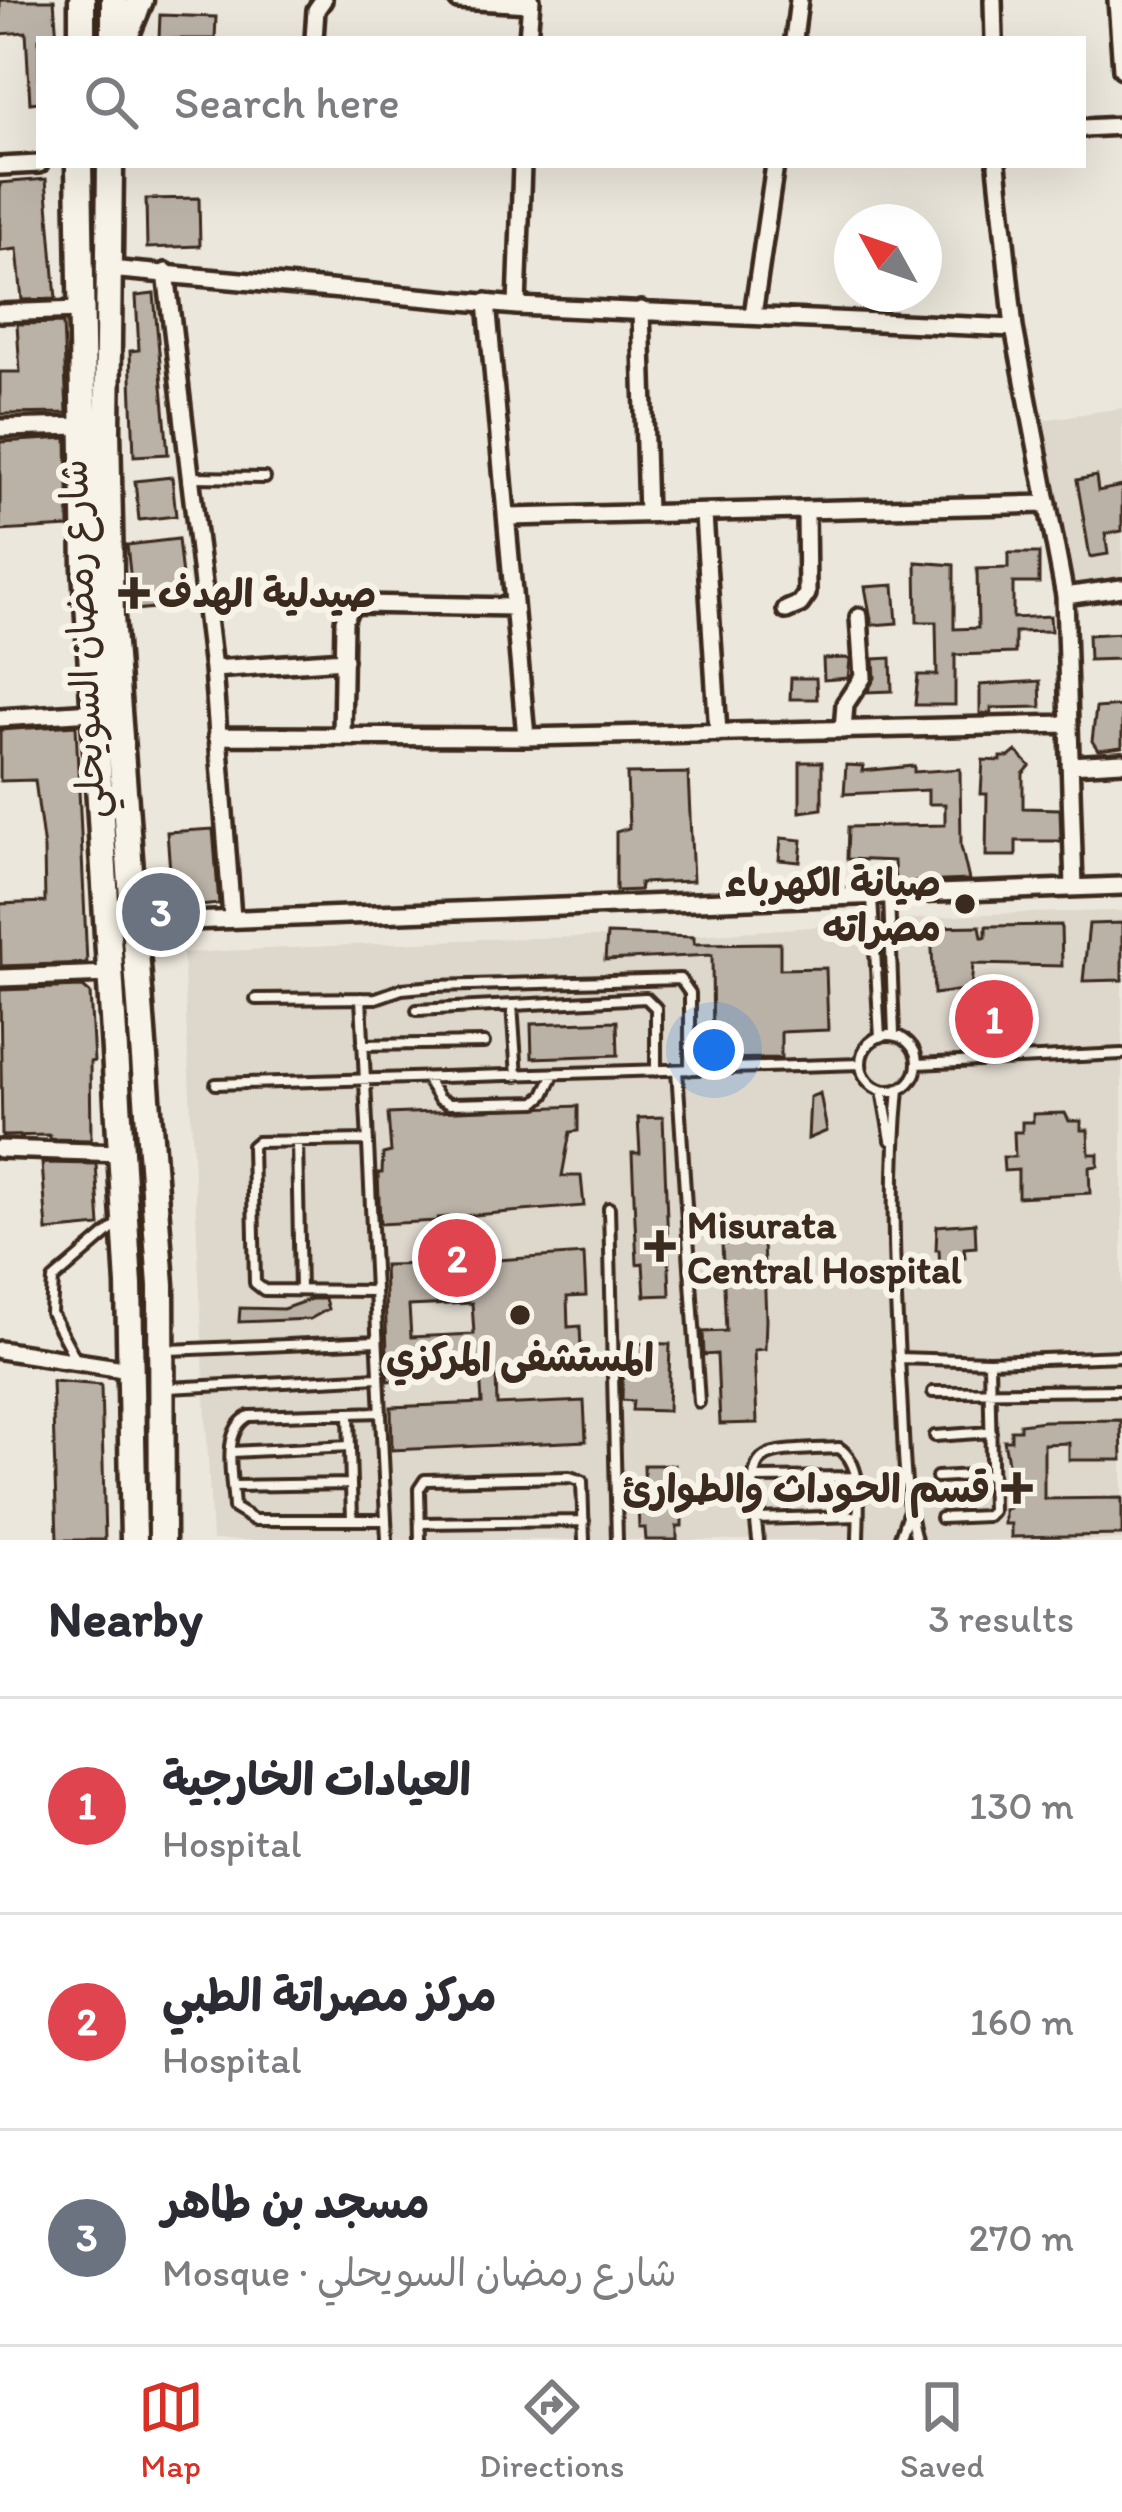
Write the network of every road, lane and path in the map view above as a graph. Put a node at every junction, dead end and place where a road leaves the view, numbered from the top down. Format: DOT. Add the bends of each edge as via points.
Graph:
graph roads {
  1 [pos="114,0"];
  2 [pos="140,0"];
  3 [pos="322,0"];
  4 [pos="458,0"];
  5 [pos="799,0"];
  6 [pos="993,0"];
  7 [pos="1117,0"];
  8 [pos="530,2"];
  9 [pos="79,3"];
  10 [pos="82,36"];
  11 [pos="114,36"];
  12 [pos="125,36"];
  13 [pos="314,36"];
  14 [pos="528,36"];
  15 [pos="794,36"];
  16 [pos="994,36"];
  17 [pos="1122,69"];
  18 [pos="1122,126"];
  19 [pos="1086,128"];
  20 [pos="36,164"];
  21 [pos="0,166"];
  22 [pos="79,168"];
  23 [pos="110,168"];
  24 [pos="522,168"];
  25 [pos="775,168"];
  26 [pos="997,168"];
  27 [pos="110,268"];
  28 [pos="166,272"];
  29 [pos="487,302"];
  30 [pos="518,306"];
  31 [pos="79,310"];
  32 [pos="641,310"];
  33 [pos="0,313"];
  34 [pos="753,315"];
  35 [pos="1014,328"];
  36 [pos="83,426"];
  37 [pos="0,428"];
  38 [pos="189,477"];
  39 [pos="265,478"];
  40 [pos="1048,504"];
  41 [pos="806,512"];
  42 [pos="647,514"];
  43 [pos="704,515"];
  44 [pos="509,517"];
  45 [pos="1122,589"];
  46 [pos="1065,596"];
  47 [pos="514,607"];
  48 [pos="786,610"];
  49 [pos="860,617"];
  50 [pos="344,660"];
  51 [pos="213,669"];
  52 [pos="92,712"];
  53 [pos="0,718"];
  54 [pos="1069,724"];
  55 [pos="843,730"];
  56 [pos="718,733"];
  57 [pos="217,736"];
  58 [pos="343,736"];
  59 [pos="526,737"];
  60 [pos="1122,762"];
  61 [pos="1070,765"];
  62 [pos="1122,886"];
  63 [pos="1074,887"];
  64 [pos="881,896"];
  65 [pos="232,918"];
  66 [pos="136,923"];
  67 [pos="110,974"];
  68 [pos="0,978"];
  69 [pos="361,998"];
  70 [pos="256,999"];
  71 [pos="512,1005"];
  72 [pos="417,1010"];
  73 [pos="893,1035"];
  74 [pos="880,1036"];
  75 [pos="484,1043"];
  76 [pos="362,1045"];
  77 [pos="1122,1054"];
  78 [pos="861,1064"];
  79 [pos="917,1064"];
  80 [pos="677,1070"];
  81 [pos="690,1070"];
  82 [pos="656,1071"];
  83 [pos="554,1074"];
  84 [pos="517,1076"];
  85 [pos="426,1078"];
  86 [pos="364,1081"];
  87 [pos="216,1084"];
  88 [pos="899,1089"];
  89 [pos="882,1090"];
  90 [pos="367,1140"];
  91 [pos="297,1141"];
  92 [pos="893,1147"];
  93 [pos="0,1149"];
  94 [pos="121,1153"];
  95 [pos="609,1208"];
  96 [pos="125,1217"];
  97 [pos="300,1290"];
  98 [pos="374,1291"];
  99 [pos="377,1341"];
  100 [pos="0,1350"];
  101 [pos="162,1350"];
  102 [pos="1122,1356"];
  103 [pos="899,1358"];
  104 [pos="989,1361"];
  105 [pos="78,1365"];
  106 [pos="130,1370"];
  107 [pos="379,1376"];
  108 [pos="161,1388"];
  109 [pos="1122,1390"];
  110 [pos="933,1392"];
  111 [pos="991,1394"];
  112 [pos="699,1402"];
  113 [pos="380,1412"];
  114 [pos="349,1413"];
  115 [pos="991,1432"];
  116 [pos="935,1436"];
  117 [pos="350,1446"];
  118 [pos="232,1452"];
  119 [pos="992,1474"];
  120 [pos="856,1477"];
  121 [pos="937,1477"];
  122 [pos="754,1478"];
  123 [pos="351,1484"];
  124 [pos="233,1486"];
  125 [pos="908,1512"];
  126 [pos="858,1516"];
  127 [pos="941,1518"];
  128 [pos="755,1519"];
  129 [pos="352,1520"];
  130 [pos="386,1520"];
  131 [pos="584,1521"];
  132 [pos="420,1523"];
  133 [pos="134,1540"];
  134 [pos="162,1540"];
  135 [pos="387,1540"];
  136 [pos="420,1540"];
  137 [pos="584,1540"];
  138 [pos="617,1540"];
  139 [pos="758,1540"];
  140 [pos="858,1540"];
  141 [pos="899,1540"];
  142 [pos="916,1540"];
  1 -- 11 [label="main road"];
  2 -- 12 [label="main road"];
  3 -- 13 [label="street"];
  4 -- 8 [label="street"];
  5 -- 15 [label="street"];
  6 -- 16 [label="street"];
  7 -- 17 [label="street"];
  8 -- 14 [label="street"];
  9 -- 10 [label="main road"];
  18 -- 19 [label="street"];
  20 -- 21 [label="street"];
  22 -- 31 [label="main road, شارع رمضان السويحلي"];
  23 -- 27 [label="main road, شارع رمضان السويحلي"];
  24 -- 30 [label="street"];
  25 -- 34 [label="street"];
  26 -- 35 [label="street"];
  27 -- 28 [label="street"];
  27 -- 66 [label="main road, شارع رمضان السويحلي" via="111,617"];
  28 -- 29 [label="street"];
  28 -- 38 [label="street"];
  29 -- 30 [label="street"];
  29 -- 44 [label="street"];
  30 -- 32 [label="street"];
  31 -- 33 [label="street"];
  31 -- 36 [label="main road, شارع رمضان السويحلي"];
  32 -- 34 [label="street"];
  32 -- 42 [label="street"];
  34 -- 35 [label="street"];
  35 -- 40 [label="street"];
  36 -- 37 [label="street"];
  36 -- 52 [label="main road, شارع رمضان السويحلي"];
  38 -- 39 [label="lane"];
  38 -- 51 [label="street"];
  40 -- 41 [label="street"];
  40 -- 46 [label="street"];
  41 -- 43 [label="street"];
  41 -- 48 [label="street" via="807,595"];
  42 -- 43 [label="street"];
  42 -- 44 [label="street"];
  43 -- 56 [label="street"];
  44 -- 47 [label="street"];
  45 -- 46 [label="street"];
  46 -- 54 [label="street"];
  47 -- 50 [label="street" via="354,605 345,616"];
  47 -- 59 [label="street"];
  49 -- 55 [label="street" via="862,677 845,704"];
  50 -- 51 [label="street"];
  50 -- 58 [label="street"];
  51 -- 57 [label="street"];
  52 -- 53 [label="street"];
  52 -- 67 [label="main road, شارع رمضان السويحلي"];
  54 -- 55 [label="street"];
  54 -- 61 [label="street"];
  55 -- 56 [label="street"];
  56 -- 59 [label="street"];
  57 -- 58 [label="street"];
  57 -- 65 [label="street"];
  58 -- 59 [label="street"];
  60 -- 61 [label="street"];
  61 -- 63 [label="street"];
  62 -- 63 [label="street"];
  63 -- 64 [label="street"];
  64 -- 65 [label="street"];
  64 -- 73 [label="lane"];
  64 -- 74 [label="lane"];
  65 -- 66 [label="street"];
  66 -- 101 [label="main road, شارع رمضان السويحلي"];
  67 -- 68 [label="street"];
  67 -- 94 [label="main road, شارع رمضان السويحلي"];
  69 -- 70 [label="lane"];
  69 -- 76 [label="lane"];
  69 -- 81 [label="lane" via="435,986 680,979 690,992"];
  71 -- 72 [label="lane"];
  71 -- 82 [label="lane" via="651,999"];
  71 -- 84 [label="lane"];
  73 -- 74 [label="lane"];
  73 -- 79 [label="lane" via="913,1049"];
  74 -- 78 [label="lane"];
  75 -- 76 [label="lane"];
  76 -- 86 [label="lane"];
  77 -- 79 [label="lane"];
  78 -- 81 [label="lane"];
  78 -- 89 [label="lane" via="867,1081"];
  79 -- 88 [label="lane"];
  80 -- 81 [label="lane"];
  80 -- 82 [label="lane"];
  80 -- 112 [label="lane"];
  82 -- 83 [label="lane"];
  83 -- 84 [label="lane"];
  83 -- 85 [label="lane" via="536,1102 449,1104"];
  84 -- 85 [label="lane"];
  85 -- 86 [label="lane"];
  86 -- 87 [label="lane"];
  86 -- 90 [label="lane"];
  88 -- 89 [label="lane"];
  88 -- 92 [label="lane"];
  89 -- 92 [label="lane"];
  90 -- 91 [label="lane"];
  90 -- 98 [label="lane"];
  91 -- 97 [label="lane"];
  91 -- 97 [label="lane" via="257,1142 250,1151 255,1282 264,1290"];
  92 -- 103 [label="lane"];
  93 -- 94 [label="street"];
  94 -- 96 [label="main road, شارع رمضان السويحلي"];
  95 -- 138 [label="lane"];
  96 -- 105 [label="lane" via="53,1280 51,1313"];
  96 -- 106 [label="main road, شارع رمضان السويحلي"];
  97 -- 98 [label="lane"];
  98 -- 99 [label="lane"];
  99 -- 101 [label="lane"];
  99 -- 107 [label="lane"];
  100 -- 105 [label="street"];
  101 -- 108 [label="main road, شارع رمضان السويحلي"];
  102 -- 104 [label="lane"];
  103 -- 104 [label="lane"];
  103 -- 125 [label="lane"];
  104 -- 111 [label="lane"];
  105 -- 106 [label="street"];
  106 -- 133 [label="main road, شارع رمضان السويحلي"];
  107 -- 108 [label="lane"];
  107 -- 113 [label="lane"];
  108 -- 134 [label="main road, شارع رمضان السويحلي"];
  109 -- 111 [label="lane"];
  110 -- 111 [label="lane"];
  111 -- 115 [label="lane"];
  113 -- 114 [label="lane"];
  113 -- 130 [label="lane"];
  114 -- 117 [label="lane"];
  114 -- 118 [label="lane" via="249,1415 233,1429"];
  115 -- 116 [label="lane"];
  115 -- 119 [label="lane"];
  117 -- 118 [label="lane"];
  117 -- 123 [label="lane"];
  118 -- 124 [label="lane"];
  119 -- 121 [label="lane"];
  119 -- 127 [label="lane" via="990,1514"];
  120 -- 122 [label="lane"];
  120 -- 122 [label="lane" via="839,1448 766,1453"];
  120 -- 126 [label="lane"];
  122 -- 128 [label="lane"];
  123 -- 124 [label="lane"];
  123 -- 129 [label="lane"];
  124 -- 129 [label="lane" via="234,1508 246,1518"];
  125 -- 141 [label="lane"];
  125 -- 142 [label="lane"];
  126 -- 128 [label="lane"];
  126 -- 140 [label="lane"];
  128 -- 139 [label="lane"];
  129 -- 130 [label="lane"];
  130 -- 135 [label="lane"];
  131 -- 132 [label="lane"];
  131 -- 132 [label="lane" via="582,1481 570,1477 425,1480"];
  131 -- 137 [label="lane"];
  132 -- 136 [label="lane"];
}
